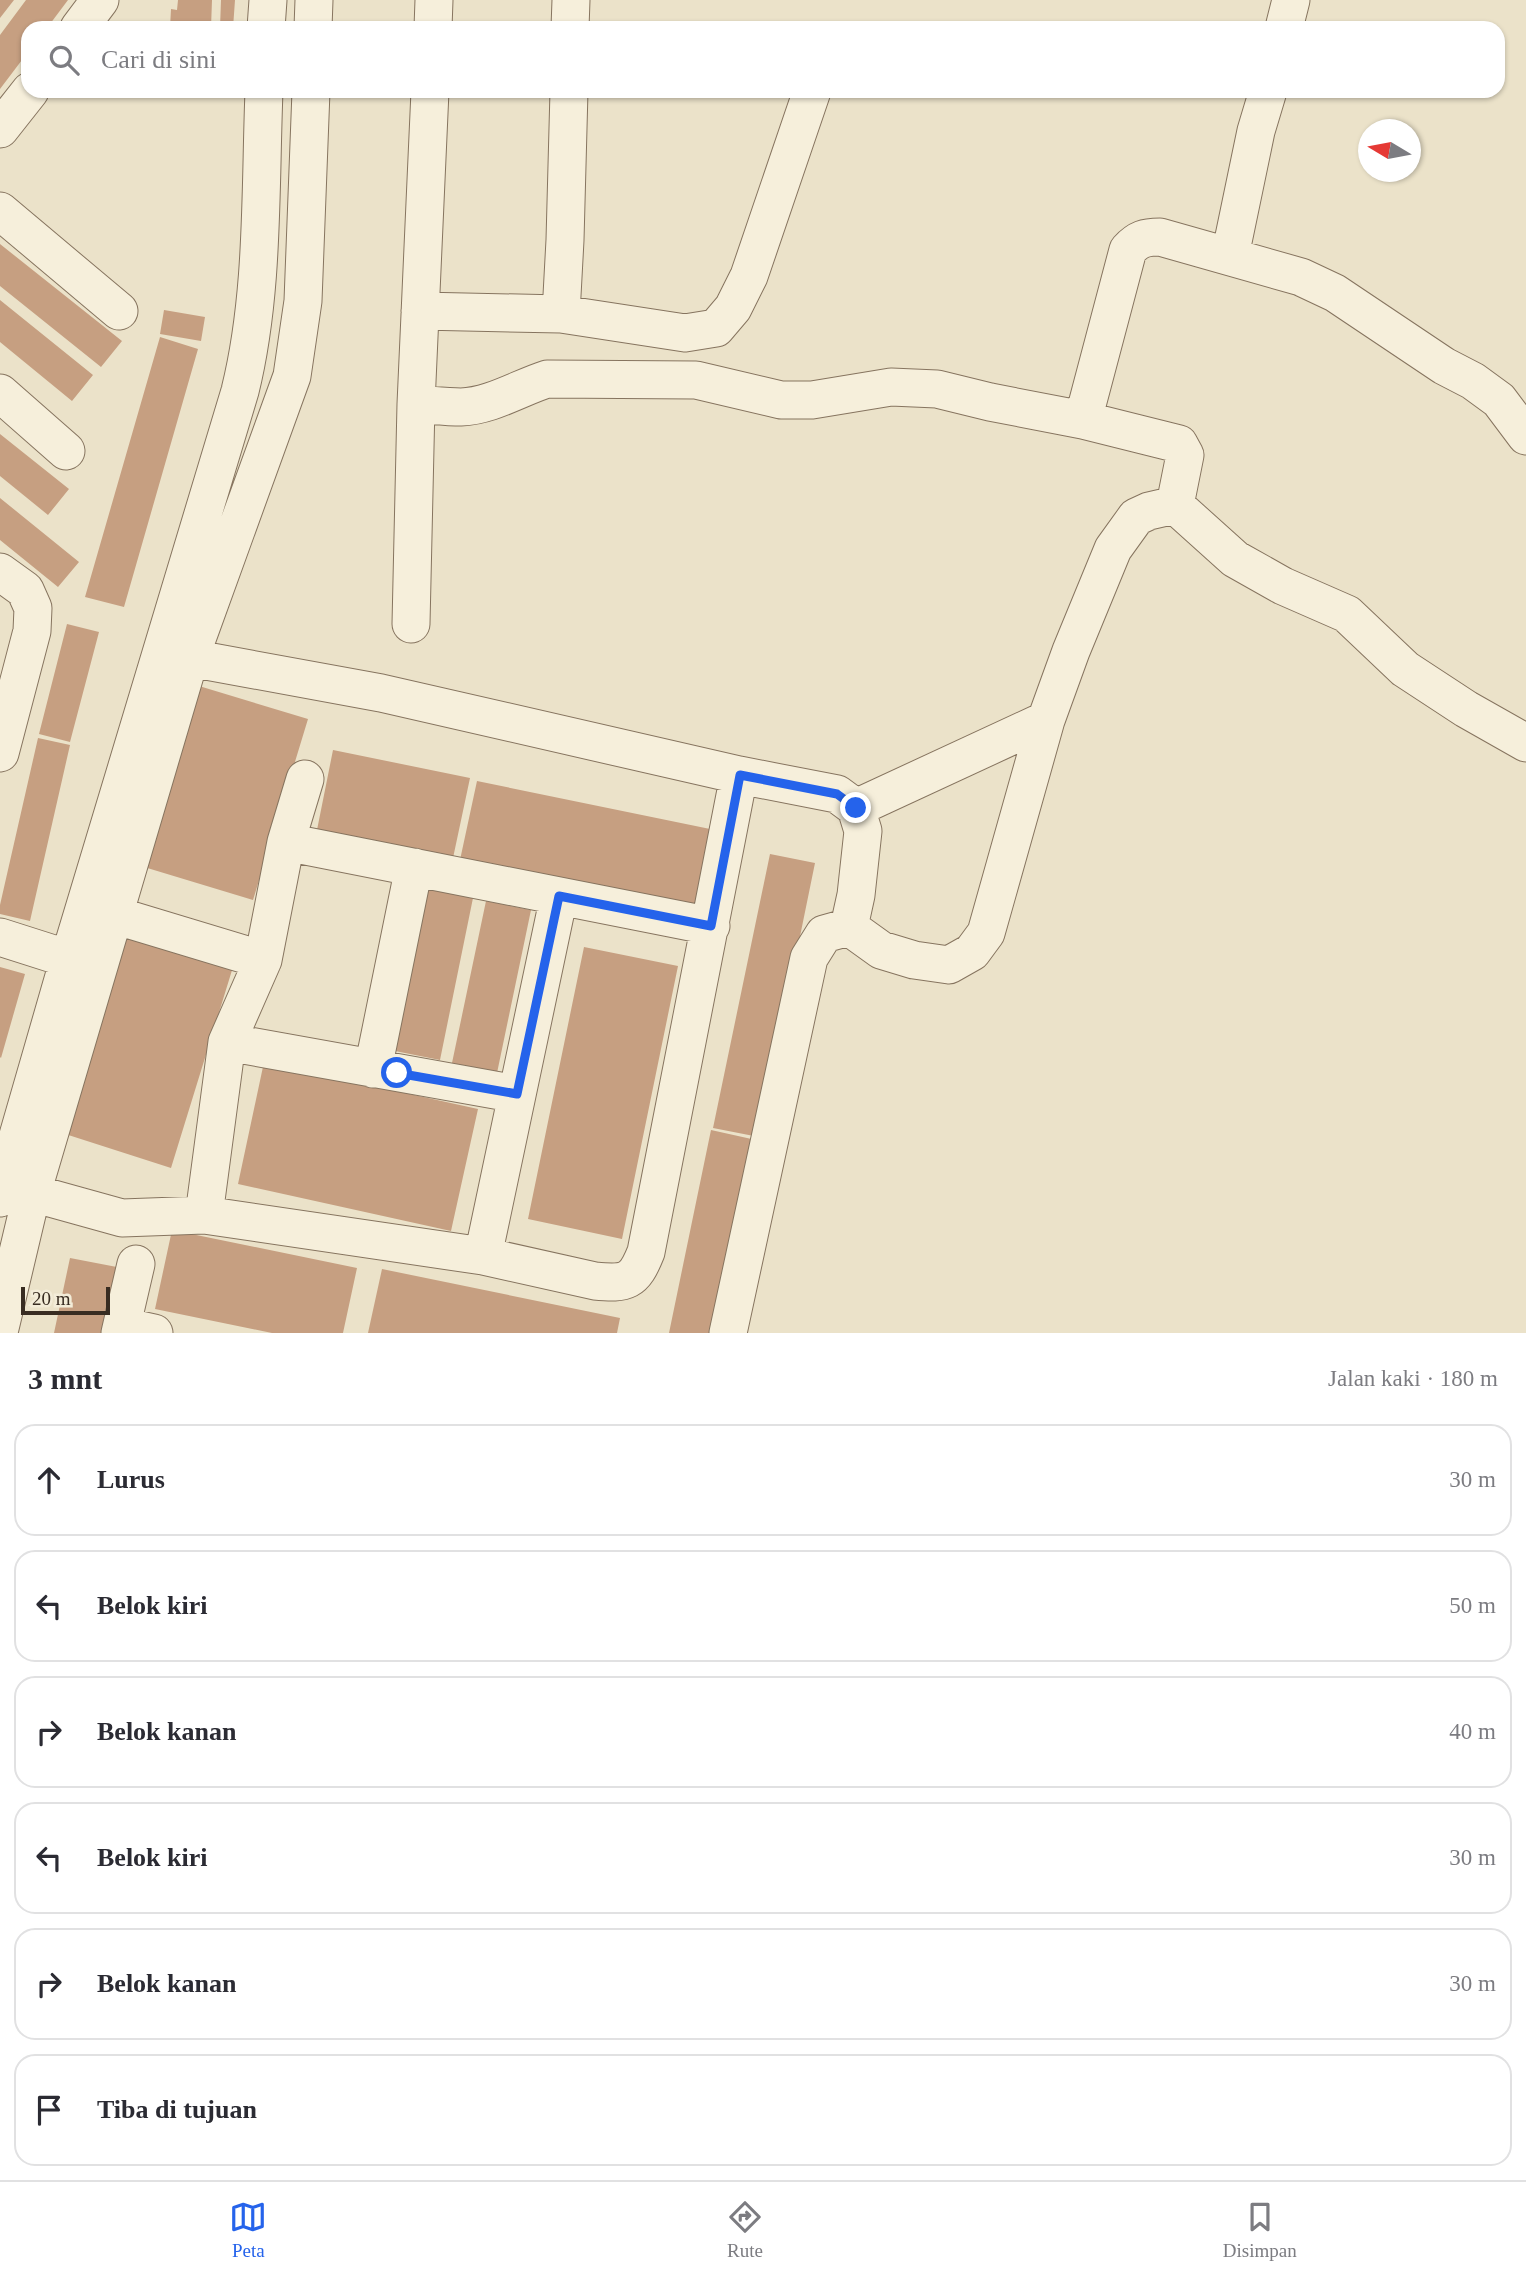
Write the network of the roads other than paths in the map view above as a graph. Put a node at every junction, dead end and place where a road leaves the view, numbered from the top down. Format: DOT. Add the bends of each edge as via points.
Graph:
graph roads {
  1 [pos="100,0"];
  2 [pos="268,0"];
  3 [pos="314,0"];
  4 [pos="434,0"];
  5 [pos="571,0"];
  6 [pos="1290,0"];
  7 [pos="84,21"];
  8 [pos="267,21"];
  9 [pos="313,21"];
  10 [pos="433,21"];
  11 [pos="570,21"];
  12 [pos="1286,21"];
  13 [pos="24,98"];
  14 [pos="264,98"];
  15 [pos="311,98"];
  16 [pos="430,98"];
  17 [pos="569,98"];
  18 [pos="809,98"];
  19 [pos="1266,98"];
  20 [pos="0,129"];
  21 [pos="0,211"];
  22 [pos="1230,256"];
  23 [pos="420,311"];
  24 [pos="119,312"];
  25 [pos="561,314"];
  26 [pos="0,393"];
  27 [pos="416,404"];
  28 [pos="1083,420"];
  29 [pos="1526,436"];
  30 [pos="65,451"];
  31 [pos="1175,505"];
  32 [pos="0,572"];
  33 [pos="411,624"];
  34 [pos="177,654"];
  35 [pos="1046,720"];
  36 [pos="1526,743"];
  37 [pos="1,746"];
  38 [pos="740,775"];
  39 [pos="305,779"];
  40 [pos="856,808"];
  41 [pos="286,842"];
  42 [pos="414,867"];
  43 [pos="559,896"];
  44 [pos="114,915"];
  45 [pos="711,926"];
  46 [pos="849,927"];
  47 [pos="0,937"];
  48 [pos="69,959"];
  49 [pos="263,960"];
  50 [pos="227,1042"];
  51 [pos="373,1069"];
  52 [pos="517,1094"];
  53 [pos="16,1195"];
  54 [pos="204,1215"];
  55 [pos="483,1256"];
  56 [pos="136,1264"];
  57 [pos="0,1328"];
  58 [pos="132,1331"];
  59 [pos="728,1333"];
  1 -- 7 [label="street"];
  2 -- 8 [label="street"];
  3 -- 9 [label="street"];
  4 -- 10 [label="street"];
  5 -- 11 [label="street"];
  6 -- 12 [label="street"];
  13 -- 20 [label="street"];
  14 -- 34 [label="street" via="251,348"];
  15 -- 34 [label="street" via="303,301 292,376"];
  16 -- 23 [label="street"];
  17 -- 25 [label="street"];
  18 -- 25 [label="street" via="749,276 733,308 716,328 685,333"];
  19 -- 22 [label="street"];
  21 -- 24 [label="street"];
  22 -- 28 [label="street" via="1160,237 1136,241 1128,250"];
  22 -- 29 [label="street" via="1335,293 1499,400"];
  23 -- 25 [label="street"];
  23 -- 27 [label="street"];
  26 -- 30 [label="street"];
  27 -- 28 [label="street" via="464,407 547,379 696,380 781,400 812,400 891,387 937,388"];
  27 -- 33 [label="street"];
  28 -- 31 [label="street" via="1179,444 1185,455"];
  31 -- 35 [label="street" via="1136,517 1113,549"];
  31 -- 36 [label="street" via="1235,559 1347,614 1405,669"];
  32 -- 37 [label="street" via="25,590 33,608 32,631"];
  34 -- 38 [label="street" via="382,692"];
  34 -- 44 [label="street"];
  34 -- 48 [label="street"];
  35 -- 40 [label="street"];
  35 -- 46 [label="street" via="986,933 972,952 949,965 914,960 881,950"];
  38 -- 40 [label="street" via="837,794"];
  38 -- 45 [label="street"];
  39 -- 41 [label="street"];
  40 -- 46 [label="street" via="863,831"];
  41 -- 42 [label="street"];
  41 -- 49 [label="street"];
  42 -- 43 [label="street"];
  42 -- 51 [label="street"];
  43 -- 45 [label="street"];
  43 -- 52 [label="street"];
  44 -- 49 [label="street"];
  44 -- 53 [label="street"];
  45 -- 55 [label="street" via="646,1252 638,1271 628,1280 614,1283"];
  46 -- 59 [label="street" via="824,933 809,958"];
  47 -- 48 [label="street"];
  48 -- 53 [label="street"];
  49 -- 50 [label="street"];
  50 -- 51 [label="street"];
  50 -- 54 [label="street"];
  51 -- 52 [label="street"];
  52 -- 55 [label="street"];
  53 -- 54 [label="street" via="122,1218"];
  53 -- 57 [label="street"];
  54 -- 55 [label="street"];
  56 -- 58 [label="street"];
}
